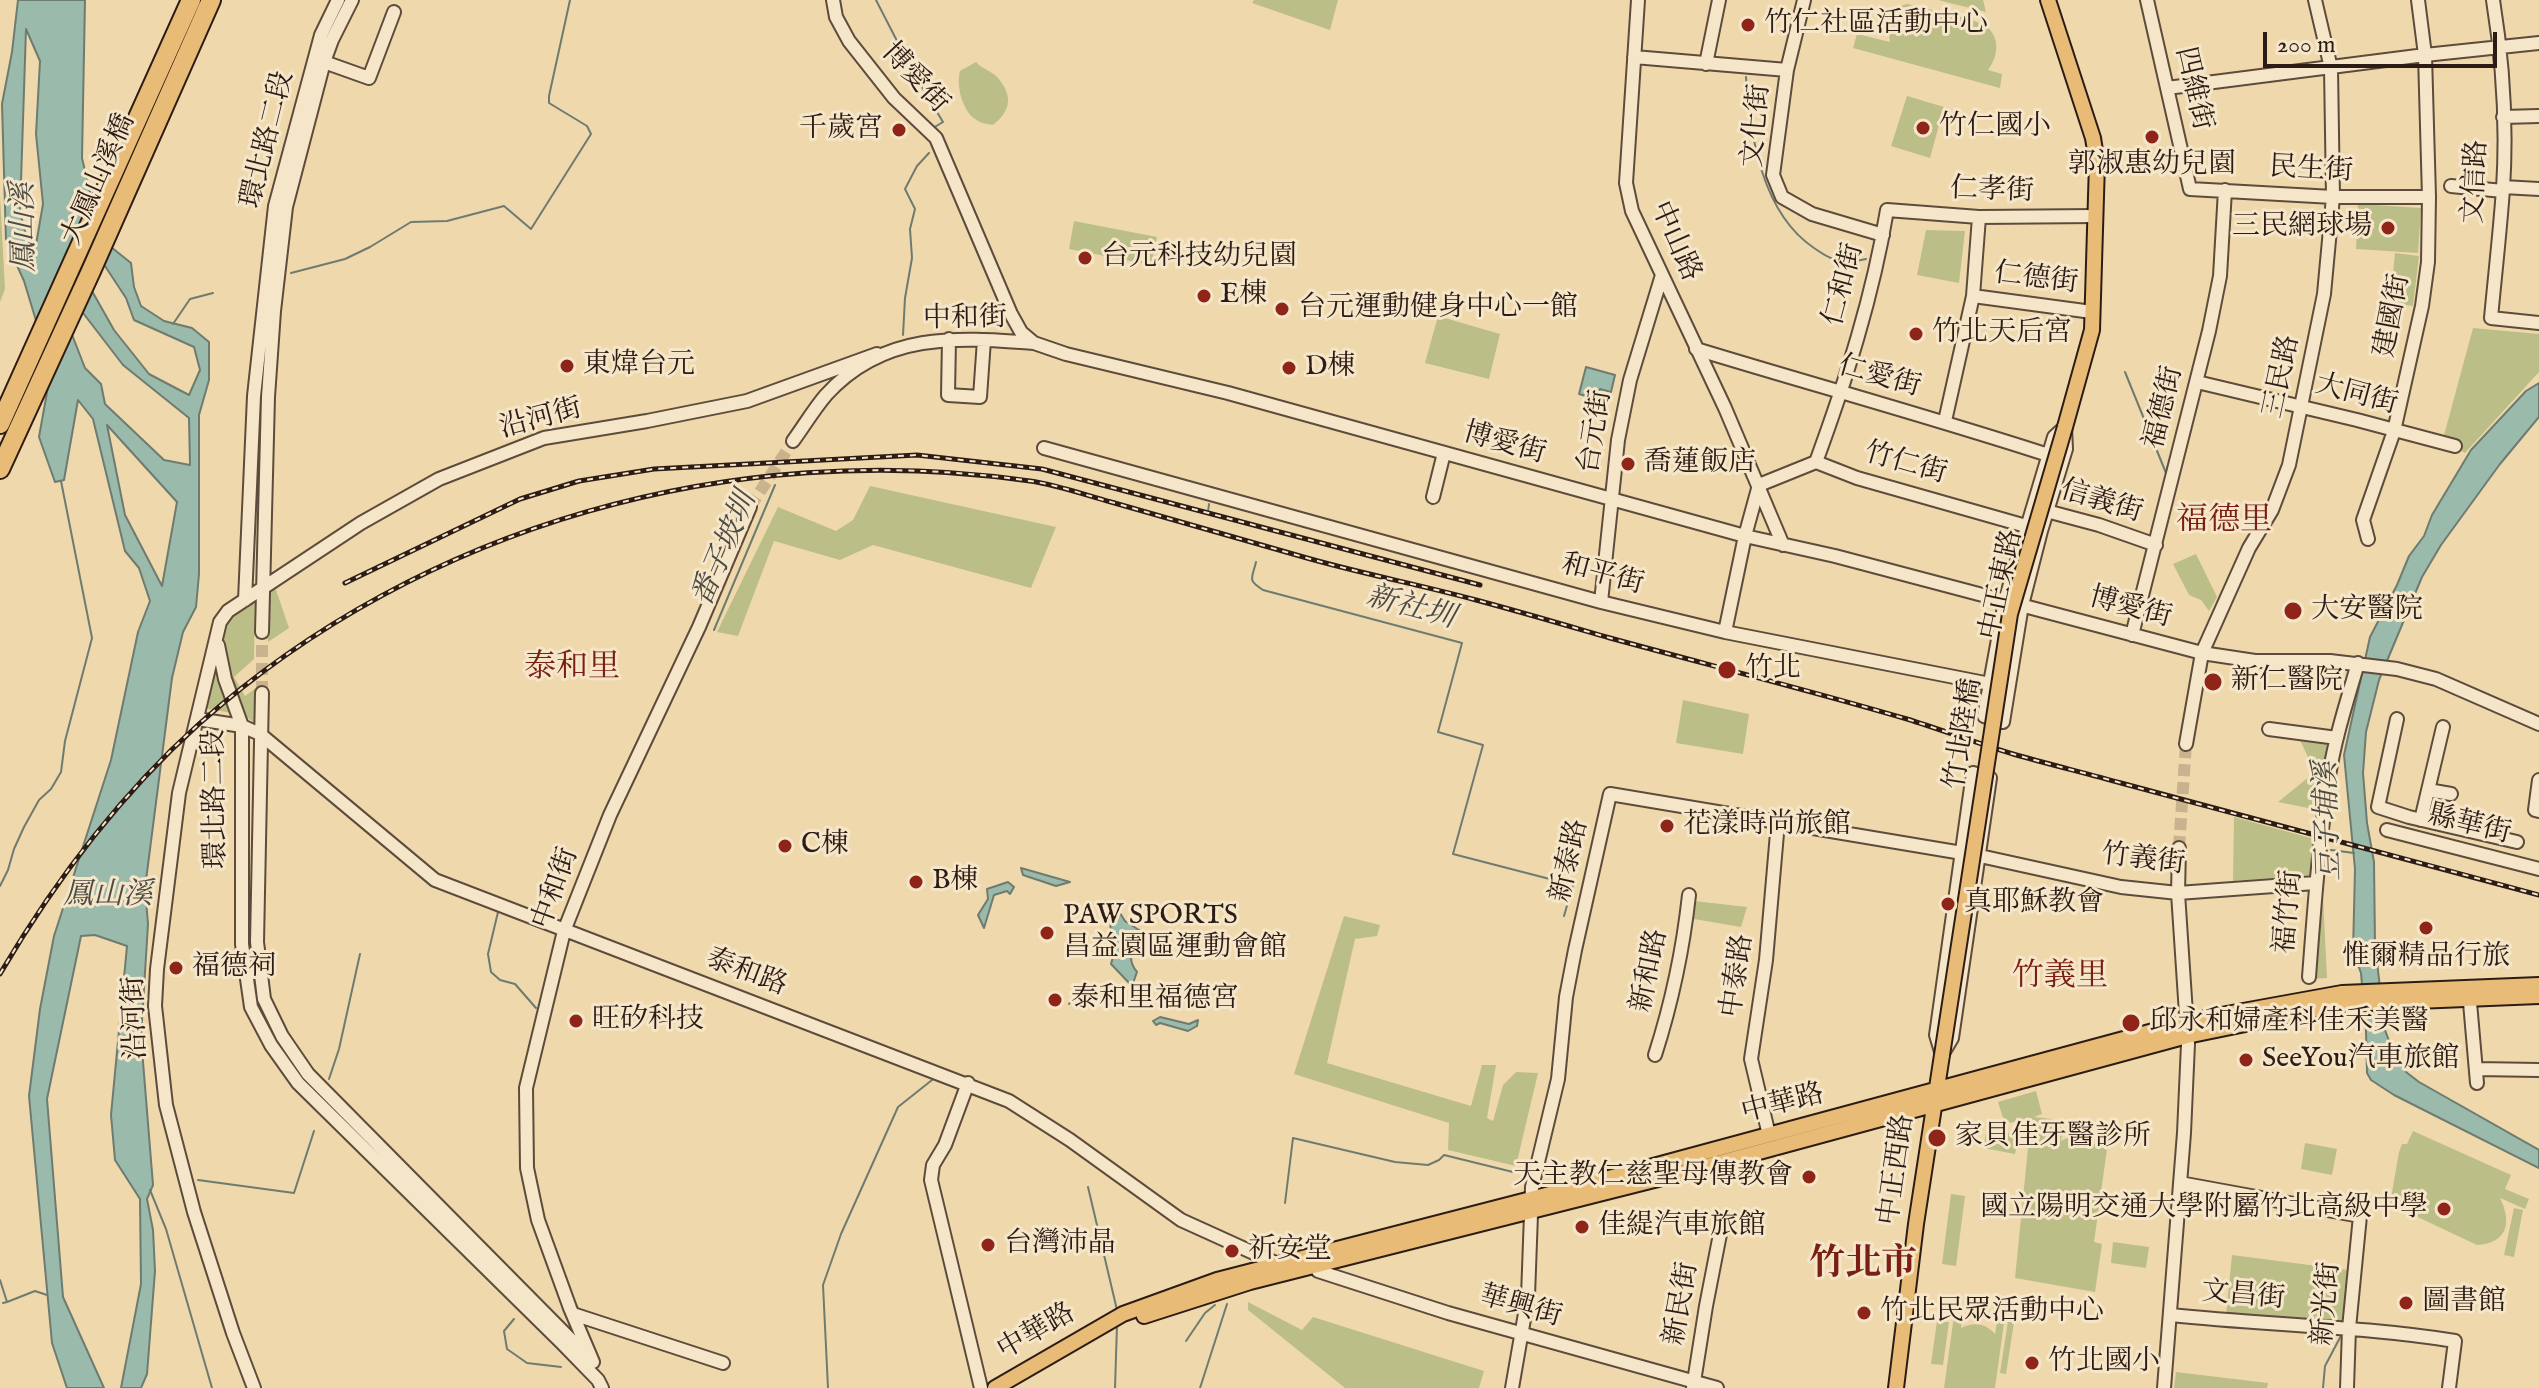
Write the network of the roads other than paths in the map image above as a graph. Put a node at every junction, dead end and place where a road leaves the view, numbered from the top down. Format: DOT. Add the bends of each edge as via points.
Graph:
graph roads {
  1 [pos="191,0"];
  2 [pos="211,0"];
  3 [pos="338,0"];
  4 [pos="352,0"];
  5 [pos="833,0"];
  6 [pos="1638,0"];
  7 [pos="1719,0"];
  8 [pos="1804,0"];
  9 [pos="2048,0"];
  10 [pos="2147,0"];
  11 [pos="2315,0"];
  12 [pos="2418,0"];
  13 [pos="2493,0"];
  14 [pos="394,12"];
  15 [pos="2539,43"];
  16 [pos="2499,46"];
  17 [pos="2425,55"];
  18 [pos="1634,57"];
  19 [pos="324,62"];
  20 [pos="1706,64"];
  21 [pos="2331,68"];
  22 [pos="1787,70"];
  23 [pos="2167,88"];
  24 [pos="2539,116"];
  25 [pos="2503,117"];
  26 [pos="2451,186"];
  27 [pos="2190,189"];
  28 [pos="2503,189"];
  29 [pos="2539,189"];
  30 [pos="2225,190"];
  31 [pos="2333,197"];
  32 [pos="2429,197"];
  33 [pos="1887,210"];
  34 [pos="2096,216"];
  35 [pos="1979,217"];
  36 [pos="1883,235"];
  37 [pos="1662,275"];
  38 [pos="1973,296"];
  39 [pos="2092,312"];
  40 [pos="2539,323"];
  41 [pos="949,339"];
  42 [pos="984,340"];
  43 [pos="1034,343"];
  44 [pos="1696,349"];
  45 [pos="877,354"];
  46 [pos="2197,382"];
  47 [pos="1841,393"];
  48 [pos="2301,406"];
  49 [pos="1945,421"];
  50 [pos="0,424"];
  51 [pos="2065,427"];
  52 [pos="2394,431"];
  53 [pos="793,441"];
  54 [pos="2455,446"];
  55 [pos="1044,448"];
  56 [pos="1444,453"];
  57 [pos="2048,455"];
  58 [pos="1816,462"];
  59 [pos="0,469"];
  60 [pos="1759,485"];
  61 [pos="1433,497"];
  62 [pos="1611,500"];
  63 [pos="750,507"];
  64 [pos="2033,507"];
  65 [pos="2047,512"];
  66 [pos="2026,526"];
  67 [pos="2041,531"];
  68 [pos="1745,536"];
  69 [pos="2368,539"];
  70 [pos="1783,545"];
  71 [pos="2156,545"];
  72 [pos="263,589"];
  73 [pos="245,600"];
  74 [pos="2005,601"];
  75 [pos="1601,602"];
  76 [pos="2022,605"];
  77 [pos="262,632"];
  78 [pos="1725,632"];
  79 [pos="2132,635"];
  80 [pos="217,638"];
  81 [pos="2202,653"];
  82 [pos="2358,663"];
  83 [pos="1990,684"];
  84 [pos="262,693"];
  85 [pos="197,719"];
  86 [pos="2397,719"];
  87 [pos="2539,722"];
  88 [pos="242,726"];
  89 [pos="2443,727"];
  90 [pos="2269,729"];
  91 [pos="260,734"];
  92 [pos="2337,738"];
  93 [pos="2186,744"];
  94 [pos="2539,780"];
  95 [pos="2428,790"];
  96 [pos="2451,794"];
  97 [pos="2539,811"];
  98 [pos="2415,818"];
  99 [pos="1778,822"];
  100 [pos="2387,830"];
  101 [pos="2517,842"];
  102 [pos="2179,848"];
  103 [pos="1970,854"];
  104 [pos="2539,869"];
  105 [pos="2315,883"];
  106 [pos="2178,893"];
  107 [pos="1689,895"];
  108 [pos="564,931"];
  109 [pos="2309,977"];
  110 [pos="2539,985"];
  111 [pos="2469,993"];
  112 [pos="2539,996"];
  113 [pos="2187,1030"];
  114 [pos="1655,1055"];
  115 [pos="1942,1055"];
  116 [pos="2477,1069"];
  117 [pos="2539,1070"];
  118 [pos="968,1083"];
  119 [pos="2477,1083"];
  120 [pos="1934,1097"];
  121 [pos="1769,1135"];
  122 [pos="2180,1183"];
  123 [pos="1531,1205"];
  124 [pos="1721,1229"];
  125 [pos="1316,1265"];
  126 [pos="1280,1269"];
  127 [pos="571,1311"];
  128 [pos="2171,1315"];
  129 [pos="1107,1328"];
  130 [pos="2349,1328"];
  131 [pos="1521,1334"];
  132 [pos="569,1337"];
  133 [pos="723,1363"];
  134 [pos="1694,1385"];
  135 [pos="254,1388"];
  136 [pos="602,1388"];
  137 [pos="611,1388"];
  138 [pos="981,1388"];
  139 [pos="995,1388"];
  140 [pos="1014,1388"];
  141 [pos="1512,1388"];
  142 [pos="1717,1388"];
  143 [pos="1896,1388"];
  144 [pos="2164,1388"];
  145 [pos="2347,1388"];
  146 [pos="2449,1388"];
  1 -- 50 [label="highway, 大鳳山溪橋"];
  2 -- 59 [label="highway, 大鳳山溪橋"];
  3 -- 73 [label="street, 環北路二段" via="321,35 275,206 254,396"];
  4 -- 19 [label="street, 環北路二段"];
  5 -- 43 [label="street, 博愛街" via="849,41 894,98 936,138 1011,314"];
  6 -- 18 [label="street, 中山路"];
  7 -- 20 [label="street"];
  8 -- 22 [label="street, 文化街"];
  9 -- 34 [label="main road, 中正東路" via="2093,138"];
  10 -- 23 [label="street, 四維街"];
  11 -- 21 [label="street, 三民路"];
  12 -- 17 [label="street, 建國街"];
  13 -- 16 [label="street, 文信路"];
  14 -- 19 [label="street" via="369,78"];
  15 -- 16 [label="street"];
  16 -- 17 [label="street"];
  16 -- 25 [label="street, 文信路"];
  17 -- 21 [label="street"];
  17 -- 32 [label="street, 建國街"];
  18 -- 20 [label="street"];
  18 -- 37 [label="street, 中山路" via="1626,183 1632,211"];
  19 -- 72 [label="street, 環北路二段" via="286,207 268,397"];
  20 -- 22 [label="street"];
  21 -- 23 [label="street"];
  21 -- 31 [label="street, 三民路"];
  22 -- 36 [label="street, 文化街" via="1773,175 1782,197 1812,214"];
  23 -- 27 [label="street, 四維街"];
  24 -- 25 [label="street"];
  25 -- 28 [label="street, 文信路"];
  26 -- 28 [label="street"];
  27 -- 30 [label="street, 民生街"];
  28 -- 29 [label="street"];
  28 -- 40 [label="street, 文信路" via="2491,318"];
  30 -- 31 [label="street, 民生街"];
  30 -- 46 [label="street, 福德街" via="2220,276"];
  31 -- 32 [label="street, 民生街"];
  31 -- 48 [label="street, 三民路" via="2324,294"];
  32 -- 52 [label="street, 建國街" via="2422,306"];
  33 -- 35 [label="street, 仁孝街"];
  33 -- 36 [label="street, 仁和街"];
  34 -- 35 [label="street, 仁孝街"];
  34 -- 39 [label="main road, 中正東路"];
  35 -- 38 [label="street, 仁德街"];
  36 -- 47 [label="street, 仁和街"];
  37 -- 44 [label="street, 中山路"];
  37 -- 62 [label="street, 台元街" via="1630,380"];
  38 -- 39 [label="street, 仁德街"];
  38 -- 49 [label="street, 仁德街"];
  39 -- 51 [label="main road, 中正東路" via="2092,330"];
  41 -- 42 [label="street, 中和街"];
  41 -- 42 [label="street" via="948,395 980,397"];
  41 -- 45 [label="street, 中和街"];
  42 -- 43 [label="street, 中和街"];
  43 -- 56 [label="street, 博愛街"];
  44 -- 47 [label="street, 仁愛街"];
  44 -- 60 [label="street, 中山路"];
  45 -- 53 [label="street, 中和街" via="827,393"];
  45 -- 72 [label="street, 沿河街" via="747,401 544,438 439,479 361,523"];
  46 -- 48 [label="street, 大同街"];
  46 -- 71 [label="street, 福德街"];
  47 -- 49 [label="street, 仁愛街"];
  47 -- 58 [label="street, 仁和街"];
  48 -- 52 [label="street, 大同街"];
  48 -- 81 [label="street, 三民路" via="2289,465 2272,510"];
  49 -- 57 [label="street, 仁愛街"];
  51 -- 57 [label="street, 中正東路" via="2054,437"];
  51 -- 65 [label="street, 中正東路" via="2066,449"];
  51 -- 115 [label="main road, 竹北陸橋, bridge" via="2010,614"];
  52 -- 54 [label="street, 大同街"];
  52 -- 69 [label="street, 建國街" via="2363,520"];
  55 -- 75 [label="street, 和平街"];
  56 -- 61 [label="street"];
  56 -- 62 [label="street, 博愛街"];
  57 -- 64 [label="street, 中正東路"];
  58 -- 60 [label="street"];
  58 -- 66 [label="street, 竹仁街"];
  60 -- 68 [label="street"];
  60 -- 70 [label="street, 中山路"];
  62 -- 68 [label="street, 博愛街"];
  62 -- 75 [label="street, 台元街"];
  63 -- 108 [label="street, 中和街" via="610,815"];
  64 -- 65 [label="street, 信義街"];
  64 -- 66 [label="street, 中正東路"];
  65 -- 67 [label="street, 中正東路"];
  65 -- 71 [label="street, 信義街"];
  66 -- 67 [label="street, 竹仁街"];
  66 -- 74 [label="street, 中正東路"];
  67 -- 76 [label="street, 中正東路"];
  68 -- 70 [label="street, 博愛街"];
  68 -- 78 [label="street"];
  70 -- 74 [label="street, 博愛街"];
  71 -- 79 [label="street, 福德街"];
  72 -- 73 [label="street, 沿河街"];
  72 -- 77 [label="street, 環北路二段"];
  73 -- 80 [label="street" via="228,611"];
  74 -- 76 [label="street, 博愛街"];
  74 -- 83 [label="street, 中正東路"];
  75 -- 78 [label="street, 和平街"];
  76 -- 79 [label="street, 博愛街"];
  76 -- 83 [label="street, 中正東路" via="2003,722 1984,716"];
  78 -- 83 [label="street, 和平街"];
  79 -- 81 [label="street, 博愛街"];
  80 -- 85 [label="street, 沿河街"];
  80 -- 88 [label="street, 環北路二段"];
  81 -- 82 [label="street, 博愛街" via="2255,661"];
  81 -- 93 [label="street, 三民路"];
  82 -- 87 [label="street, 博愛街" via="2436,679"];
  82 -- 92 [label="street, 福竹街"];
  84 -- 91 [label="street, 環北路二段"];
  85 -- 88 [label="street, 泰和路"];
  85 -- 135 [label="street, 沿河街" via="179,793 155,1006 166,1105 194,1212"];
  86 -- 98 [label="street" via="2378,807"];
  88 -- 91 [label="street, 泰和路"];
  88 -- 132 [label="street, 環北路二段" via="242,944 251,1007 271,1045 298,1083"];
  89 -- 95 [label="street"];
  90 -- 92 [label="street"];
  91 -- 108 [label="street, 泰和路" via="435,880"];
  91 -- 132 [label="street, 環北路二段" via="257,942 264,999 282,1036 308,1074"];
  92 -- 105 [label="street, 福竹街"];
  94 -- 97 [label="street"];
  95 -- 96 [label="street"];
  95 -- 98 [label="street"];
  98 -- 101 [label="street"];
  99 -- 103 [label="street, 新泰路"];
  99 -- 121 [label="street, 中泰路" via="1751,1059"];
  99 -- 123 [label="street, 新泰路" via="1610,794 1575,950 1558,1079"];
  100 -- 104 [label="street, 縣華街"];
  102 -- 106 [label="street"];
  103 -- 103 [label="street" via="1990,778 1973,773"];
  103 -- 106 [label="street, 竹義街" via="2121,887"];
  103 -- 115 [label="street" via="1952,1038"];
  103 -- 115 [label="street" via="1936,1035"];
  105 -- 106 [label="street, 竹義街"];
  105 -- 109 [label="street, 福竹街"];
  106 -- 113 [label="street"];
  107 -- 114 [label="street, 新和路" via="1683,949"];
  108 -- 118 [label="street, 泰和路"];
  108 -- 127 [label="street, 中和街" via="525,1110 527,1168 538,1220"];
  110 -- 111 [label="main road"];
  111 -- 112 [label="main road"];
  111 -- 113 [label="main road, 中華路" via="2343,998"];
  111 -- 116 [label="street"];
  113 -- 120 [label="main road, 中華路"];
  113 -- 122 [label="street"];
  115 -- 120 [label="main road"];
  116 -- 117 [label="street"];
  116 -- 119 [label="street"];
  118 -- 126 [label="street, 泰和路" via="1042,1120 1181,1220"];
  118 -- 138 [label="street" via="931,1180"];
  120 -- 121 [label="main road, 中華路"];
  120 -- 123 [label="main road, 中華路"];
  120 -- 143 [label="main road, 中正西路"];
  121 -- 123 [label="main road, 中華路"];
  122 -- 128 [label="street"];
  122 -- 130 [label="street, 新光街" via="2360,1216"];
  123 -- 125 [label="main road, 中華路"];
  123 -- 126 [label="main road, 中華路"];
  123 -- 131 [label="street" via="1529,1284"];
  124 -- 134 [label="street, 新民街"];
  125 -- 126 [label="main road, 中華路"];
  125 -- 131 [label="street, 華興街" via="1331,1276"];
  126 -- 129 [label="main road, 中華路" via="1219,1285"];
  127 -- 132 [label="street"];
  127 -- 133 [label="street"];
  128 -- 130 [label="street, 文昌街"];
  128 -- 144 [label="street"];
  129 -- 139 [label="main road, 中華路"];
  129 -- 140 [label="main road, 中華路"];
  130 -- 145 [label="street, 新光街"];
  130 -- 146 [label="street, 文昌街" via="2455,1341"];
  131 -- 134 [label="street, 華興街"];
  131 -- 141 [label="street"];
  132 -- 136 [label="street, 環北路二段"];
  132 -- 137 [label="street"];
  134 -- 142 [label="street, 華興街"];
}
